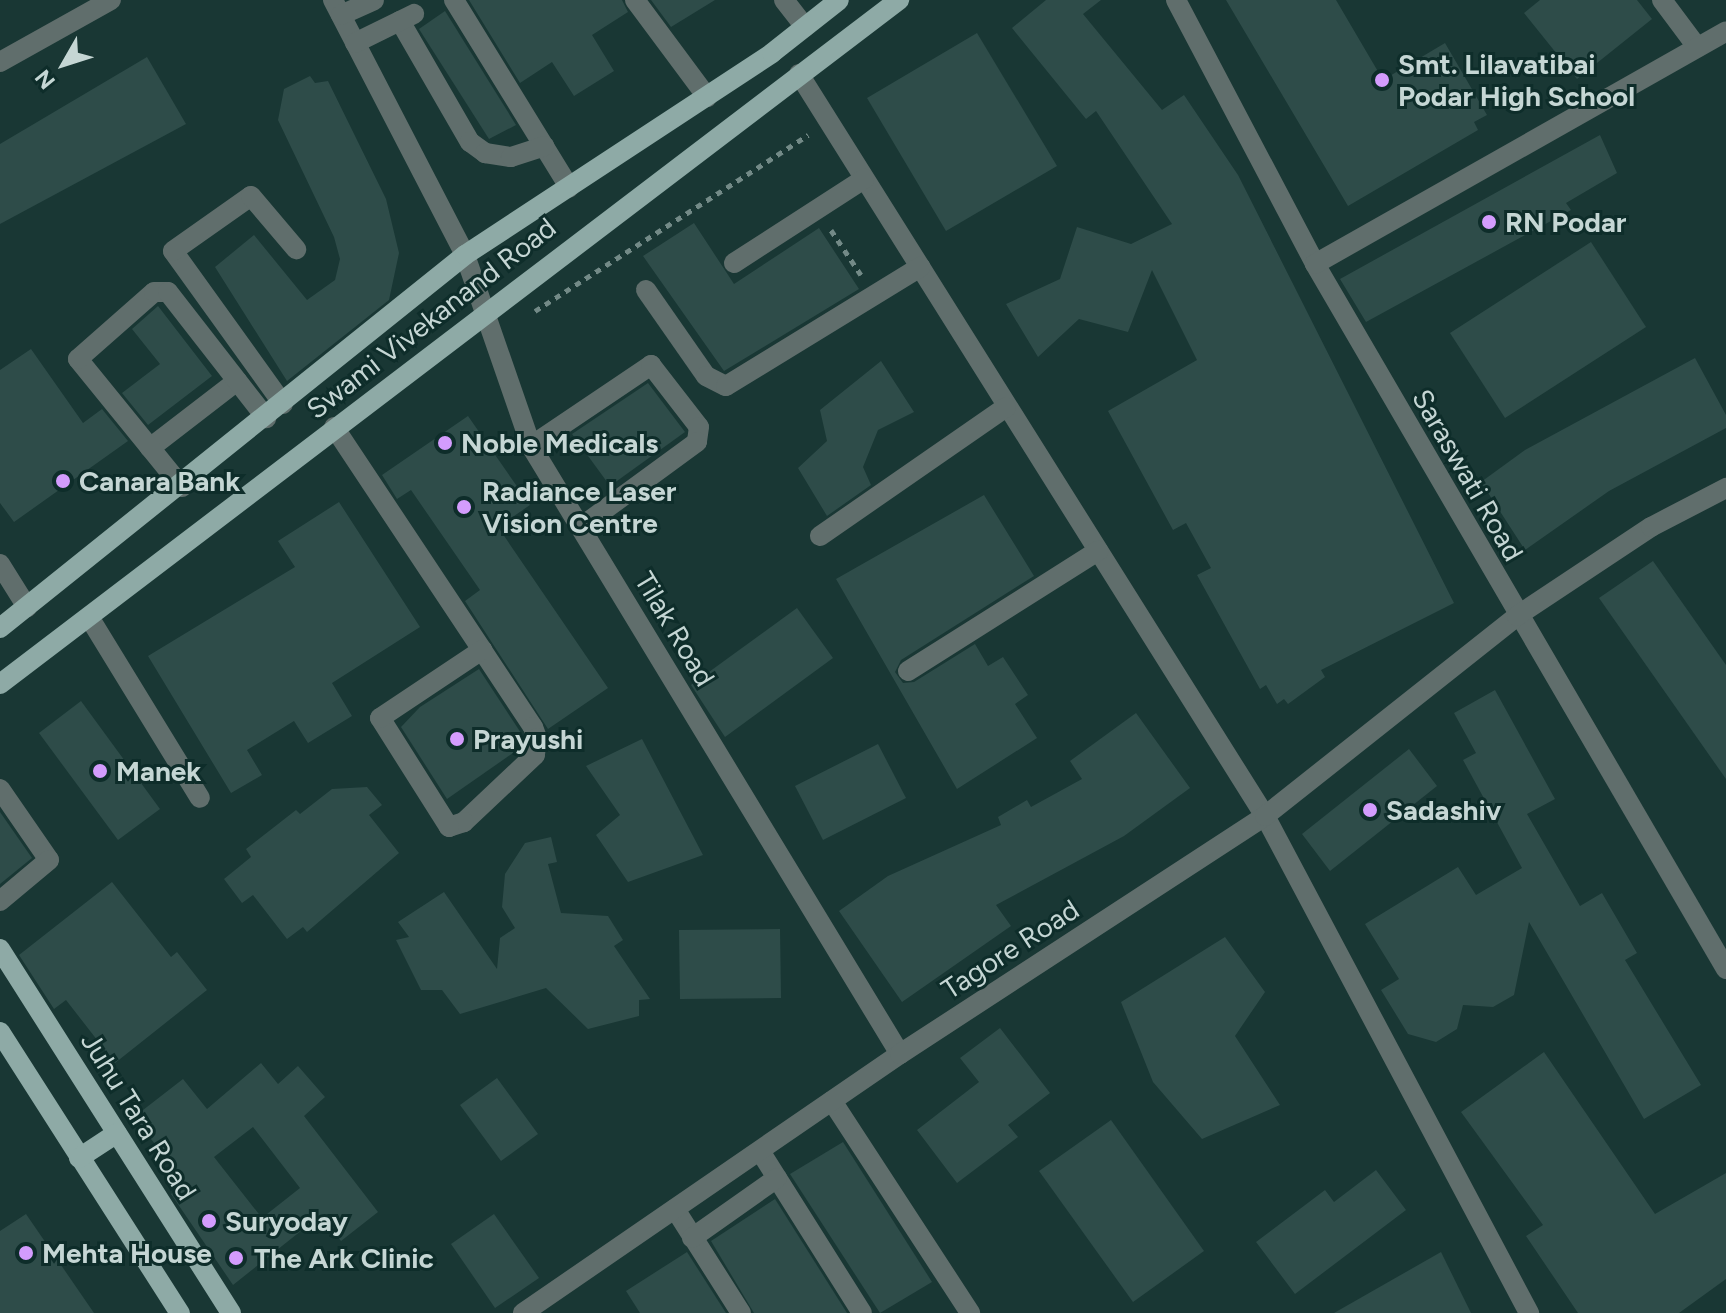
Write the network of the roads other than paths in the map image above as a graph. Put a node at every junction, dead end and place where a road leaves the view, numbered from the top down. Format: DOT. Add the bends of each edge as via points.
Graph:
graph roads {
  1 [pos="111,0"];
  2 [pos="374,0"];
  3 [pos="454,0"];
  4 [pos="635,0"];
  5 [pos="784,0"];
  6 [pos="839,0"];
  7 [pos="899,0"];
  8 [pos="1176,0"];
  9 [pos="1662,0"];
  10 [pos="337,8"];
  11 [pos="805,27"];
  12 [pos="1726,31"];
  13 [pos="355,43"];
  14 [pos="1697,47"];
  15 [pos="0,62"];
  16 [pos="799,74"];
  17 [pos="707,97"];
  18 [pos="544,146"];
  19 [pos="864,179"];
  20 [pos="569,187"];
  21 [pos="296,249"];
  22 [pos="465,255"];
  23 [pos="734,263"];
  24 [pos="1315,264"];
  25 [pos="920,267"];
  26 [pos="646,290"];
  27 [pos="487,311"];
  28 [pos="237,381"];
  29 [pos="283,404"];
  30 [pos="1006,407"];
  31 [pos="266,418"];
  32 [pos="334,427"];
  33 [pos="531,446"];
  34 [pos="150,448"];
  35 [pos="182,487"];
  36 [pos="1726,488"];
  37 [pos="581,527"];
  38 [pos="820,536"];
  39 [pos="1098,551"];
  40 [pos="0,564"];
  41 [pos="27,607"];
  42 [pos="1517,616"];
  43 [pos="89,617"];
  44 [pos="0,628"];
  45 [pos="482,650"];
  46 [pos="908,671"];
  47 [pos="0,684"];
  48 [pos="0,789"];
  49 [pos="200,798"];
  50 [pos="1265,816"];
  51 [pos="0,901"];
  52 [pos="0,949"];
  53 [pos="1726,969"];
  54 [pos="0,1032"];
  55 [pos="900,1054"];
  56 [pos="832,1101"];
  57 [pos="117,1133"];
  58 [pos="760,1151"];
  59 [pos="79,1158"];
  60 [pos="777,1178"];
  61 [pos="675,1209"];
  62 [pos="692,1238"];
  63 [pos="180,1313"];
  64 [pos="231,1313"];
  65 [pos="523,1313"];
  66 [pos="741,1313"];
  67 [pos="862,1313"];
  68 [pos="970,1313"];
  69 [pos="1529,1313"];
  1 -- 15 [label="street"];
  2 -- 10 [label="street"];
  3 -- 18 [label="street"];
  4 -- 17 [label="street"];
  5 -- 11 [label="street"];
  6 -- 11 [label="main road, Swami Vivekanand Road"];
  7 -- 16 [label="main road, Swami Vivekanand Road"];
  8 -- 24 [label="street, Saraswati Road"];
  9 -- 14 [label="street"];
  10 -- 13 [label="street, Tilak Road"];
  11 -- 17 [label="main road, Swami Vivekanand Road"];
  12 -- 14 [label="street"];
  13 -- 18 [label="street" via="407,17 470,142 496,156"];
  13 -- 22 [label="street, Tilak Road"];
  14 -- 24 [label="street"];
  16 -- 19 [label="street"];
  16 -- 27 [label="main road, Swami Vivekanand Road"];
  17 -- 20 [label="main road, Swami Vivekanand Road"];
  18 -- 20 [label="street"];
  19 -- 23 [label="street"];
  19 -- 25 [label="street"];
  20 -- 22 [label="main road, Swami Vivekanand Road"];
  21 -- 29 [label="street" via="251,196 173,251"];
  22 -- 27 [label="street, Tilak Road"];
  22 -- 29 [label="main road, Swami Vivekanand Road"];
  24 -- 42 [label="street, Saraswati Road"];
  25 -- 26 [label="street" via="726,386 706,376"];
  25 -- 30 [label="street"];
  27 -- 32 [label="main road, Swami Vivekanand Road"];
  27 -- 33 [label="street, Tilak Road"];
  28 -- 31 [label="street"];
  28 -- 34 [label="street"];
  28 -- 34 [label="street" via="168,292 154,292 78,359"];
  29 -- 31 [label="main road, Swami Vivekanand Road"];
  30 -- 38 [label="street"];
  30 -- 39 [label="street"];
  31 -- 35 [label="main road, Swami Vivekanand Road"];
  32 -- 43 [label="main road, Swami Vivekanand Road"];
  32 -- 45 [label="street"];
  33 -- 37 [label="street, Tilak Road"];
  33 -- 37 [label="street" via="651,365 699,427 697,442"];
  34 -- 35 [label="street"];
  35 -- 41 [label="main road, Swami Vivekanand Road"];
  36 -- 42 [label="street, Tagore Road" via="1651,527"];
  37 -- 55 [label="street, Tilak Road"];
  39 -- 46 [label="street"];
  39 -- 50 [label="street"];
  40 -- 41 [label="street"];
  41 -- 44 [label="main road, Swami Vivekanand Road"];
  42 -- 50 [label="street, Tagore Road"];
  42 -- 53 [label="street, Saraswati Road"];
  43 -- 47 [label="main road, Swami Vivekanand Road"];
  43 -- 49 [label="street"];
  45 -- 45 [label="street" via="380,718 449,827 464,822 538,747 533,727"];
  48 -- 51 [label="street" via="49,864"];
  50 -- 55 [label="street, Tagore Road"];
  50 -- 69 [label="street"];
  52 -- 57 [label="main road, Juhu Tara Road"];
  54 -- 59 [label="main road"];
  55 -- 56 [label="street, Tagore Road"];
  56 -- 58 [label="street, Tagore Road"];
  56 -- 68 [label="street"];
  57 -- 59 [label="main road"];
  57 -- 64 [label="main road, Juhu Tara Road"];
  58 -- 60 [label="street"];
  58 -- 61 [label="street, Tagore Road"];
  59 -- 63 [label="main road"];
  60 -- 62 [label="street"];
  60 -- 67 [label="street"];
  61 -- 62 [label="street"];
  61 -- 65 [label="street, Tagore Road"];
  62 -- 66 [label="street"];
}
